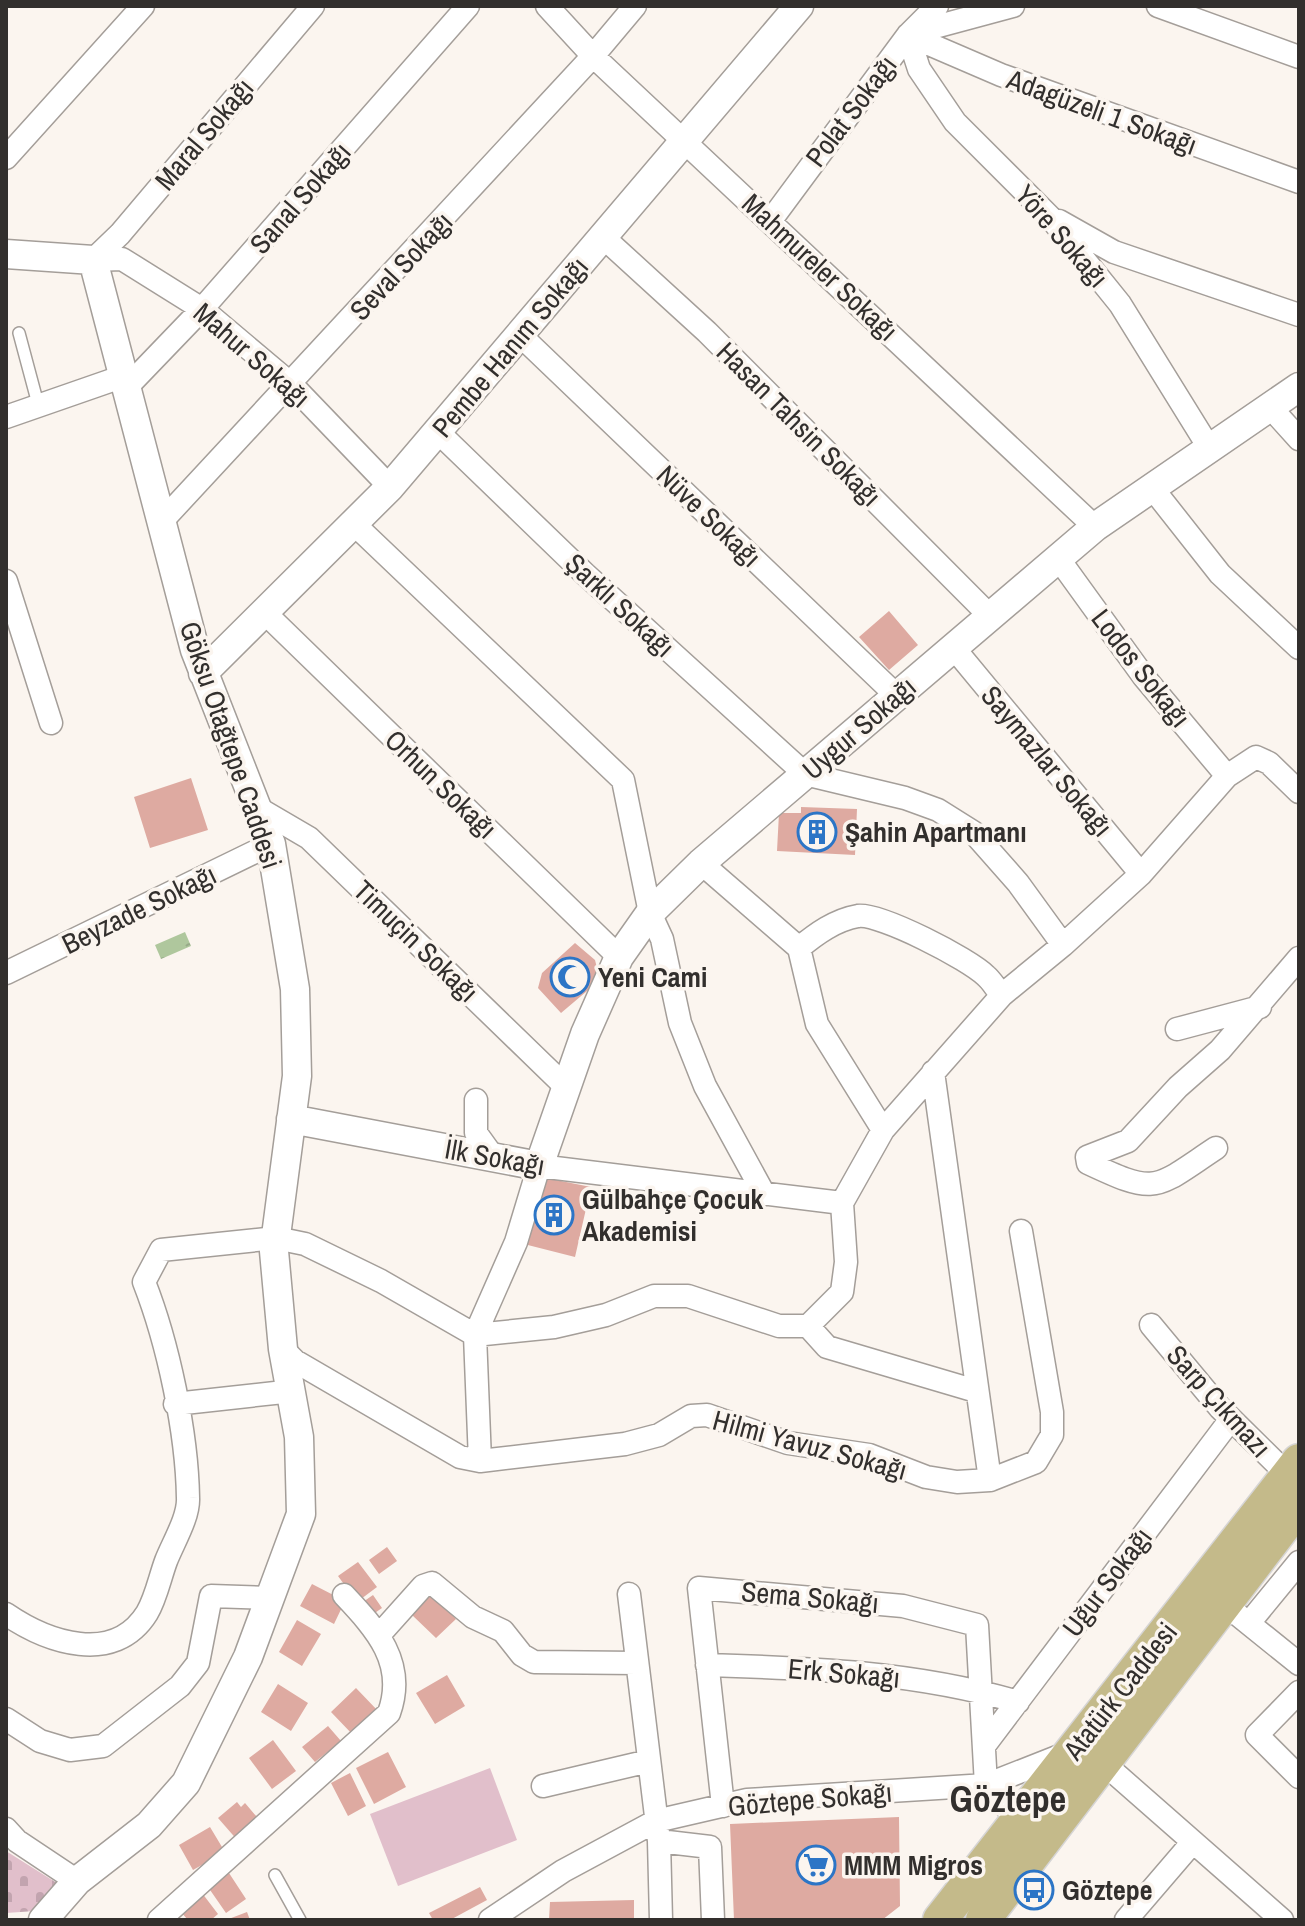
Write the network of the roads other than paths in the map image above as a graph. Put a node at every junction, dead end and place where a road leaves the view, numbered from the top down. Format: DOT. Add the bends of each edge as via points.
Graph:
graph roads {
  1 [pos="143,6"];
  2 [pos="313,6"];
  3 [pos="468,6"];
  4 [pos="547,6"];
  5 [pos="635,6"];
  6 [pos="799,6"];
  7 [pos="937,6"];
  8 [pos="1013,6"];
  9 [pos="1165,8"];
  10 [pos="908,35"];
  11 [pos="593,56"];
  12 [pos="1299,57"];
  13 [pos="685,140"];
  14 [pos="6,158"];
  15 [pos="1299,182"];
  16 [pos="1049,216"];
  17 [pos="771,220"];
  18 [pos="603,237"];
  19 [pos="6,254"];
  20 [pos="93,260"];
  21 [pos="202,309"];
  22 [pos="1299,315"];
  23 [pos="19,333"];
  24 [pos="520,335"];
  25 [pos="126,381"];
  26 [pos="291,384"];
  27 [pos="1299,387"];
  28 [pos="38,404"];
  29 [pos="1270,407"];
  30 [pos="6,417"];
  31 [pos="438,432"];
  32 [pos="1299,439"];
  33 [pos="1208,446"];
  34 [pos="390,487"];
  35 [pos="1153,489"];
  36 [pos="162,521"];
  37 [pos="353,523"];
  38 [pos="1095,527"];
  39 [pos="1058,558"];
  40 [pos="6,581"];
  41 [pos="264,612"];
  42 [pos="989,615"];
  43 [pos="953,647"];
  44 [pos="1299,648"];
  45 [pos="203,673"];
  46 [pos="897,696"];
  47 [pos="51,723"];
  48 [pos="805,774"];
  49 [pos="1227,776"];
  50 [pos="1299,792"];
  51 [pos="256,807"];
  52 [pos="271,844"];
  53 [pos="701,863"];
  54 [pos="1141,874"];
  55 [pos="650,913"];
  56 [pos="1063,945"];
  57 [pos="799,948"];
  58 [pos="619,957"];
  59 [pos="1299,958"];
  60 [pos="6,973"];
  61 [pos="1002,995"];
  62 [pos="1261,1006"];
  63 [pos="1177,1029"];
  64 [pos="933,1072"];
  65 [pos="566,1087"];
  66 [pos="476,1100"];
  67 [pos="291,1119"];
  68 [pos="883,1130"];
  69 [pos="1216,1148"];
  70 [pos="494,1158"];
  71 [pos="539,1166"];
  72 [pos="764,1194"];
  73 [pos="842,1203"];
  74 [pos="1021,1231"];
  75 [pos="276,1238"];
  76 [pos="1151,1325"];
  77 [pos="808,1326"];
  78 [pos="475,1335"];
  79 [pos="283,1349"];
  80 [pos="293,1391"];
  81 [pos="976,1391"];
  82 [pos="175,1404"];
  83 [pos="1231,1419"];
  84 [pos="480,1461"];
  85 [pos="990,1480"];
  86 [pos="1295,1481"];
  87 [pos="1299,1562"];
  88 [pos="629,1594"];
  89 [pos="344,1595"];
  90 [pos="270,1598"];
  91 [pos="1222,1602"];
  92 [pos="6,1614"];
  93 [pos="1249,1623"];
  94 [pos="380,1634"];
  95 [pos="637,1663"];
  96 [pos="1299,1664"];
  97 [pos="707,1665"];
  98 [pos="981,1691"];
  99 [pos="1299,1692"];
  100 [pos="1018,1702"];
  101 [pos="6,1719"];
  102 [pos="984,1746"];
  103 [pos="1088,1755"];
  104 [pos="649,1761"];
  105 [pos="1299,1777"];
  106 [pos="986,1785"];
  107 [pos="543,1786"];
  108 [pos="723,1806"];
  109 [pos="1019,1821"];
  110 [pos="6,1829"];
  111 [pos="658,1831"];
  112 [pos="1192,1843"];
  113 [pos="275,1875"];
  114 [pos="77,1881"];
  115 [pos="34,1920"];
  116 [pos="43,1920"];
  117 [pos="159,1920"];
  118 [pos="300,1920"];
  119 [pos="490,1920"];
  120 [pos="661,1920"];
  121 [pos="713,1920"];
  122 [pos="940,1920"];
  123 [pos="983,1920"];
  124 [pos="1126,1920"];
  125 [pos="1282,1920"];
  1 -- 14 [label="street"];
  2 -- 20 [label="street, Maral Sokağı"];
  3 -- 21 [label="street, Sanal Sokağı"];
  4 -- 11 [label="street, Mahmureler Sokağı"];
  5 -- 11 [label="street, Seval Sokağı"];
  6 -- 13 [label="street, Pembe Hanım Sokağı"];
  7 -- 10 [label="street, Polat Sokağı"];
  8 -- 10 [label="street"];
  9 -- 12 [label="street"];
  10 -- 15 [label="street, Adagüzeli 1 Sokaḡı" via="1001,75"];
  10 -- 16 [label="street, Yöre Sokağı" via="919,69 955,122"];
  10 -- 17 [label="street, Polat Sokağı"];
  11 -- 13 [label="street, Mahmureler Sokağı"];
  11 -- 26 [label="street, Seval Sokağı"];
  13 -- 17 [label="street, Mahmureler Sokağı"];
  13 -- 18 [label="street, Pembe Hanım Sokağı"];
  16 -- 22 [label="street" via="1114,252"];
  16 -- 33 [label="street, Yöre Sokağı" via="1120,304"];
  17 -- 38 [label="street, Mahmureler Sokağı"];
  18 -- 24 [label="street, Pembe Hanım Sokağı"];
  18 -- 42 [label="street, Hasan Tahsin Sokağı" via="707,332"];
  19 -- 20 [label="street"];
  20 -- 21 [label="street, Mahur Sokağı" via="122,259"];
  20 -- 25 [label="street, Göksu Otağtepe Caddesi"];
  21 -- 25 [label="street, Sanal Sokağı"];
  21 -- 26 [label="street, Mahur Sokağı"];
  23 -- 28 [label="lane"];
  24 -- 31 [label="street, Pembe Hanım Sokağı"];
  24 -- 46 [label="street, Nüve Sokağı"];
  25 -- 28 [label="street"];
  25 -- 36 [label="street, Göksu Otağtepe Caddesi"];
  26 -- 34 [label="street, Mahur Sokağı"];
  26 -- 36 [label="street, Seval Sokağı"];
  27 -- 29 [label="street, Uygur Sokağı"];
  28 -- 30 [label="street"];
  29 -- 32 [label="street"];
  29 -- 33 [label="street, Uygur Sokağı"];
  31 -- 34 [label="street, Pembe Hanım Sokağı"];
  31 -- 48 [label="street, Şarklı Sokağı"];
  33 -- 35 [label="street, Uygur Sokağı"];
  34 -- 37 [label="street, Pembe Hanım Sokağı"];
  35 -- 38 [label="street, Uygur Sokağı"];
  35 -- 44 [label="street" via="1220,574"];
  36 -- 45 [label="street, Göksu Otağtepe Caddesi"];
  37 -- 41 [label="street, Pembe Hanım Sokağı"];
  37 -- 55 [label="street" via="623,780"];
  38 -- 39 [label="street, Uygur Sokağı"];
  39 -- 42 [label="street, Uygur Sokağı"];
  39 -- 49 [label="street, Lodos Sokağı" via="1144,677"];
  40 -- 47 [label="street"];
  41 -- 45 [label="street, Pembe Hanım Sokağı"];
  41 -- 58 [label="street, Orhun Sokağı"];
  42 -- 43 [label="street, Uygur Sokağı"];
  43 -- 46 [label="street, Uygur Sokağı"];
  43 -- 54 [label="street, Saymazlar Sokağı"];
  45 -- 51 [label="street, Göksu Otağtepe Caddesi"];
  46 -- 48 [label="street, Uygur Sokağı"];
  48 -- 53 [label="street, Uygur Sokağı"];
  48 -- 56 [label="street" via="905,798 938,810 973,832"];
  49 -- 50 [label="street" via="1256,757"];
  49 -- 54 [label="street"];
  51 -- 52 [label="street, Göksu Otağtepe Caddesi"];
  51 -- 65 [label="street, Timuçin Sokağı" via="309,838"];
  52 -- 60 [label="street, Beyzade Sokağı"];
  52 -- 67 [label="street, Göksu Otağtepe Caddesi" via="295,989 297,1076"];
  53 -- 55 [label="street, Uygur Sokağı"];
  53 -- 57 [label="street"];
  54 -- 56 [label="street"];
  55 -- 58 [label="street, Uygur Sokağı"];
  55 -- 72 [label="street" via="662,939 680,1023 705,1086"];
  56 -- 61 [label="street"];
  57 -- 61 [label="street" via="829,926 860,916 879,920 965,961"];
  57 -- 68 [label="street" via="817,1024"];
  58 -- 65 [label="street, Uygur Sokağı"];
  59 -- 62 [label="street"];
  61 -- 64 [label="street"];
  62 -- 63 [label="street"];
  62 -- 69 [label="street" via="1128,1141 1087,1157 1088,1163 1128,1182 1151,1187"];
  64 -- 68 [label="street"];
  64 -- 81 [label="street"];
  65 -- 71 [label="street, Uygur Sokağı"];
  66 -- 70 [label="street" via="476,1133"];
  67 -- 70 [label="street, İlk Sokağı"];
  67 -- 75 [label="street, Göksu Otağtepe Caddesi"];
  68 -- 73 [label="street"];
  70 -- 71 [label="street, İlk Sokağı"];
  71 -- 72 [label="street, İlk Sokağı"];
  71 -- 78 [label="street" via="516,1242"];
  72 -- 73 [label="street, İlk Sokağı"];
  73 -- 77 [label="street" via="842,1292"];
  74 -- 85 [label="street, Hilmi Yavuz Sokağı" via="1052,1435 1036,1462"];
  75 -- 78 [label="street" via="305,1244"];
  75 -- 79 [label="street, Göksu Otağtepe Caddesi"];
  75 -- 82 [label="street" via="161,1250 144,1282 161,1324"];
  76 -- 83 [label="street, Sarp Çıkmazı"];
  77 -- 78 [label="street" via="779,1326 688,1296 654,1296 554,1327"];
  77 -- 81 [label="street" via="827,1347"];
  78 -- 84 [label="street"];
  79 -- 80 [label="street, Göksu Otağtepe Caddesi"];
  79 -- 84 [label="street, Hilmi Yavuz Sokağı" via="460,1457"];
  80 -- 82 [label="street"];
  80 -- 90 [label="street, Göksu Otağtepe Caddesi" via="301,1514"];
  81 -- 85 [label="street"];
  82 -- 92 [label="street" via="189,1502 147,1613 124,1635 100,1646 67,1644"];
  83 -- 86 [label="street, Sarp Çıkmazı"];
  83 -- 100 [label="street, Uğur Sokağı"];
  84 -- 85 [label="street, Hilmi Yavuz Sokağı" via="625,1444 659,1435 691,1416 707,1415 788,1443 869,1455 926,1477"];
  86 -- 91 [label="main road, Atatürk Caddesi"];
  86 -- 103 [label="main road, Atatürk Caddesi"];
  87 -- 93 [label="street"];
  88 -- 95 [label="street"];
  89 -- 94 [label="street"];
  90 -- 101 [label="street" via="211,1596 198,1663 180,1686 103,1746 70,1750 40,1741"];
  90 -- 114 [label="street, Göksu Otağtepe Caddesi" via="248,1657 186,1783 149,1825"];
  91 -- 93 [label="street"];
  91 -- 103 [label="main road, Atatürk Caddesi"];
  93 -- 96 [label="street"];
  94 -- 95 [label="street" via="423,1586 432,1583 473,1617 503,1631 534,1662"];
  94 -- 117 [label="street" via="395,1674 389,1713"];
  95 -- 104 [label="street"];
  97 -- 98 [label="street, Erk Sokağı" via="878,1673"];
  97 -- 98 [label="street, Sema Sokağı" via="699,1588 782,1594 903,1606 977,1625"];
  97 -- 108 [label="street, Sema Sokağı"];
  98 -- 100 [label="street, Erk Sokağı"];
  98 -- 102 [label="street, Sema Sokağı"];
  99 -- 105 [label="street" via="1257,1735"];
  100 -- 102 [label="street, Uğur Sokağı"];
  102 -- 106 [label="street, Sema Sokağı"];
  103 -- 106 [label="street, Göztepe Sokağı"];
  103 -- 109 [label="main road, Atatürk Caddesi"];
  103 -- 112 [label="street"];
  103 -- 123 [label="main road, Atatürk Caddesi"];
  104 -- 107 [label="street"];
  104 -- 111 [label="street"];
  106 -- 108 [label="street, Göztepe Sokağı" via="747,1800"];
  106 -- 109 [label="street"];
  108 -- 111 [label="street, Göztepe Sokağı"];
  109 -- 122 [label="main road, Atatürk Caddesi"];
  110 -- 114 [label="street"];
  111 -- 119 [label="street, Göztepe Sokağı" via="563,1871"];
  111 -- 120 [label="street"];
  111 -- 121 [label="street" via="710,1847"];
  112 -- 124 [label="street"];
  112 -- 125 [label="street"];
  113 -- 118 [label="lane"];
  114 -- 116 [label="street, Göksu Otağtepe Caddesi"];
  115 -- 116 [label="street"];
}
